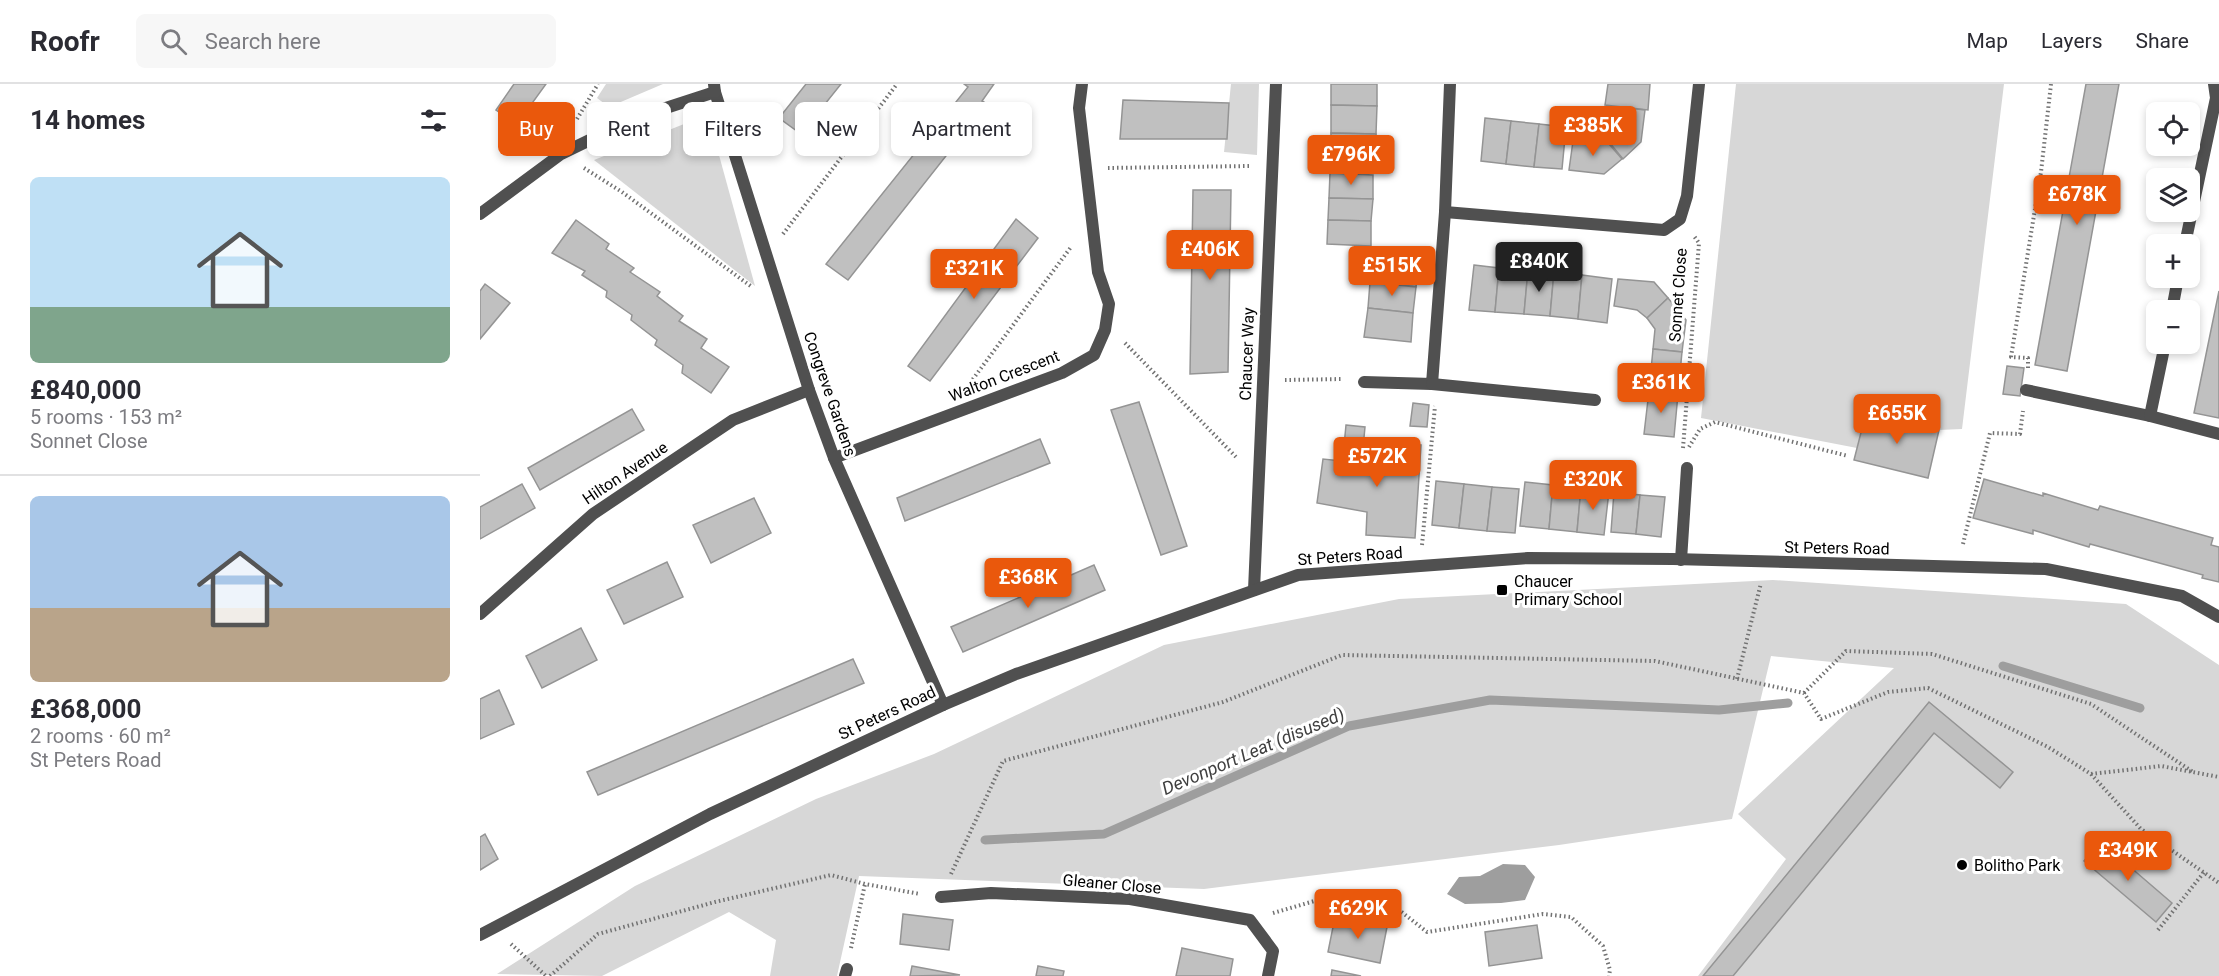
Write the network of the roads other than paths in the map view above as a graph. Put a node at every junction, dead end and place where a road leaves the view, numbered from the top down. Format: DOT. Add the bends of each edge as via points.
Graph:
graph roads {
  1 [pos="1082,84"];
  2 [pos="1276,84"];
  3 [pos="1450,84"];
  4 [pos="1699,84"];
  5 [pos="2214,84"];
  6 [pos="714,88"];
  7 [pos="2218,99"];
  8 [pos="1445,212"];
  9 [pos="480,214"];
  10 [pos="2187,234"];
  11 [pos="2163,354"];
  12 [pos="1369,382"];
  13 [pos="1435,384"];
  14 [pos="809,390"];
  15 [pos="2026,390"];
  16 [pos="1595,400"];
  17 [pos="2150,416"];
  18 [pos="2219,435"];
  19 [pos="834,458"];
  20 [pos="1685,462"];
  21 [pos="1681,560"];
  22 [pos="1254,590"];
  23 [pos="480,614"];
  24 [pos="2219,617"];
  25 [pos="943,705"];
  26 [pos="941,897"];
  27 [pos="480,935"];
  28 [pos="1268,976"];
  1 -- 19 [label="street, Walton Crescent" via="1079,108 1098,272 1109,304 1094,355 1062,373"];
  2 -- 22 [label="street, Chaucer Way"];
  3 -- 8 [label="street"];
  4 -- 8 [label="street, Sonnet Close" via="1687,196 1680,219 1664,230"];
  5 -- 7 [label="street"];
  6 -- 9 [label="street" via="635,118 561,154"];
  6 -- 14 [label="street, Congreve Gardens"];
  7 -- 10 [label="street"];
  8 -- 13 [label="street"];
  11 -- 17 [label="street"];
  12 -- 13 [label="street"];
  13 -- 16 [label="street"];
  14 -- 19 [label="street, Congreve Gardens"];
  14 -- 23 [label="street, Hilton Avenue" via="734,420 593,514"];
  15 -- 17 [label="street"];
  17 -- 18 [label="street"];
  19 -- 25 [label="street, Congreve Gardens"];
  20 -- 21 [label="street"];
  21 -- 22 [label="street, St Peters Road" via="1528,558 1298,575"];
  21 -- 24 [label="street, St Peters Road" via="2046,569 2182,596"];
  22 -- 25 [label="street, St Peters Road" via="1016,674"];
  25 -- 27 [label="street, St Peters Road" via="710,814"];
  26 -- 28 [label="street, Gleaner Close" via="991,893 1130,899 1250,920 1273,951"];
}
